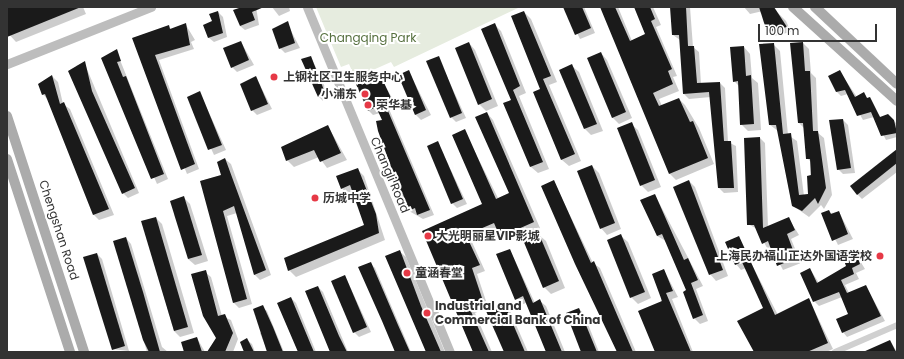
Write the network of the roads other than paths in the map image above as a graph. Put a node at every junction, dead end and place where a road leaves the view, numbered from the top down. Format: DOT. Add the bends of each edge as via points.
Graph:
graph roads {
  1 [pos="152,7"];
  2 [pos="307,7"];
  3 [pos="793,7"];
  4 [pos="815,7"];
  5 [pos="7,64"];
  6 [pos="897,84"];
  7 [pos="897,101"];
  8 [pos="7,116"];
  9 [pos="7,158"];
  10 [pos="897,325"];
  11 [pos="70,352"];
  12 [pos="84,352"];
  13 [pos="450,352"];
  14 [pos="834,352"];
  1 -- 5 [label="street"];
  2 -- 13 [label="street, Changli Road"];
  3 -- 7 [label="main road"];
  4 -- 6 [label="main road"];
  8 -- 12 [label="main road, Chengshan Road"];
  9 -- 11 [label="main road, Chengshan Road"];
  10 -- 14 [label="street"];
}
